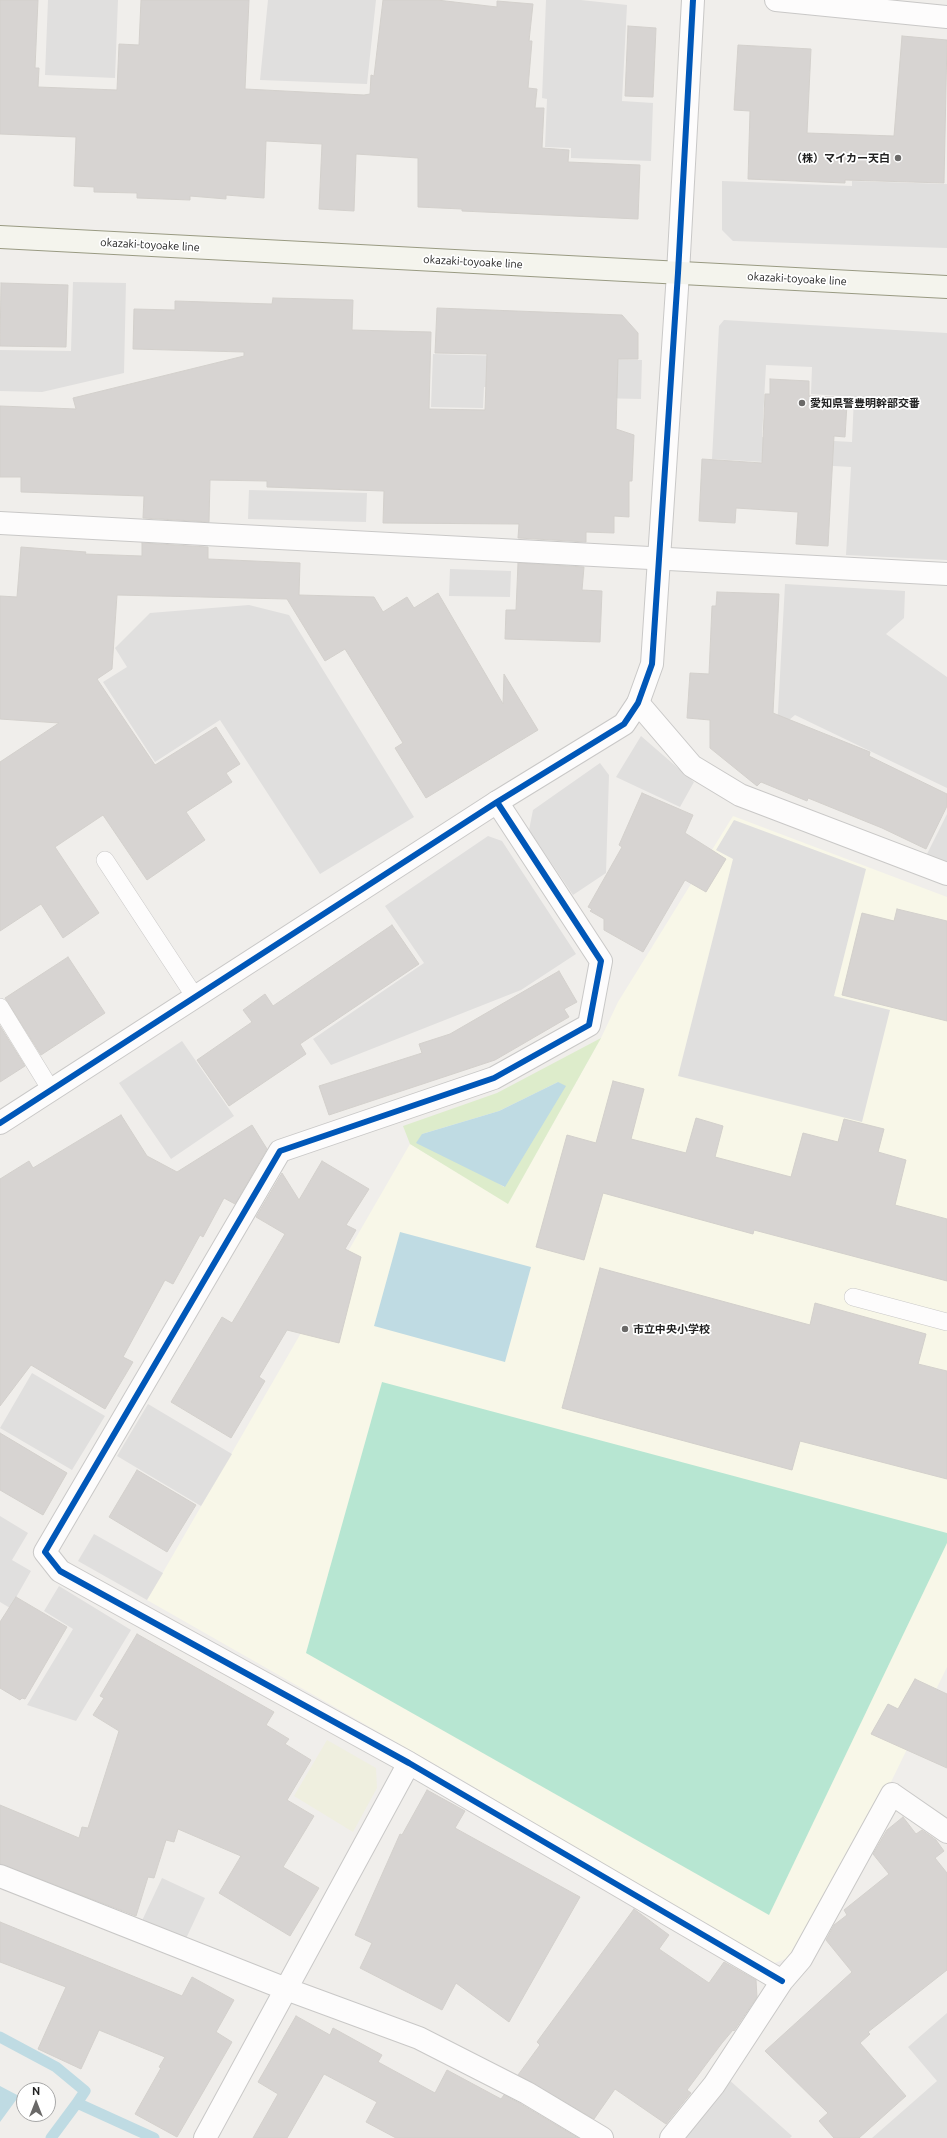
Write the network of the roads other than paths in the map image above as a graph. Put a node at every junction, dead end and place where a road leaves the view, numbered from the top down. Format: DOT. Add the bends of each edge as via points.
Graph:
graph roads {
  1 [pos="693,0"];
  2 [pos="776,0"];
  3 [pos="947,17"];
  4 [pos="0,237"];
  5 [pos="678,273"];
  6 [pos="947,287"];
  7 [pos="0,523"];
  8 [pos="659,558"];
  9 [pos="947,574"];
  10 [pos="638,703"];
  11 [pos="497,802"];
  12 [pos="106,860"];
  13 [pos="947,874"];
  14 [pos="195,997"];
  15 [pos="0,1007"];
  16 [pos="51,1090"];
  17 [pos="0,1123"];
  18 [pos="853,1297"];
  19 [pos="947,1322"];
  20 [pos="408,1763"];
  21 [pos="947,1832"];
  22 [pos="0,1876"];
  23 [pos="782,1981"];
  24 [pos="286,1989"];
  25 [pos="205,2138"];
  26 [pos="602,2138"];
  27 [pos="670,2138"];
  1 -- 5 [label="street"];
  2 -- 3 [label="street"];
  4 -- 5 [label="main road, okazaki-toyoake line"];
  5 -- 6 [label="main road, okazaki-toyoake line"];
  5 -- 8 [label="street"];
  7 -- 8 [label="street"];
  8 -- 9 [label="street"];
  8 -- 10 [label="street" via="652,664"];
  10 -- 11 [label="street" via="624,724"];
  10 -- 13 [label="street" via="692,766 740,795"];
  11 -- 14 [label="street"];
  11 -- 20 [label="street" via="602,961 589,1025 494,1078 280,1151 45,1552 60,1572"];
  12 -- 14 [label="lane"];
  14 -- 16 [label="street"];
  15 -- 16 [label="lane"];
  16 -- 17 [label="street"];
  18 -- 19 [label="lane"];
  20 -- 23 [label="street"];
  20 -- 24 [label="street"];
  21 -- 23 [label="street" via="892,1794 801,1959"];
  22 -- 24 [label="street"];
  23 -- 27 [label="street" via="714,2085"];
  24 -- 25 [label="street"];
  24 -- 26 [label="street" via="419,2038 527,2093"];
}
